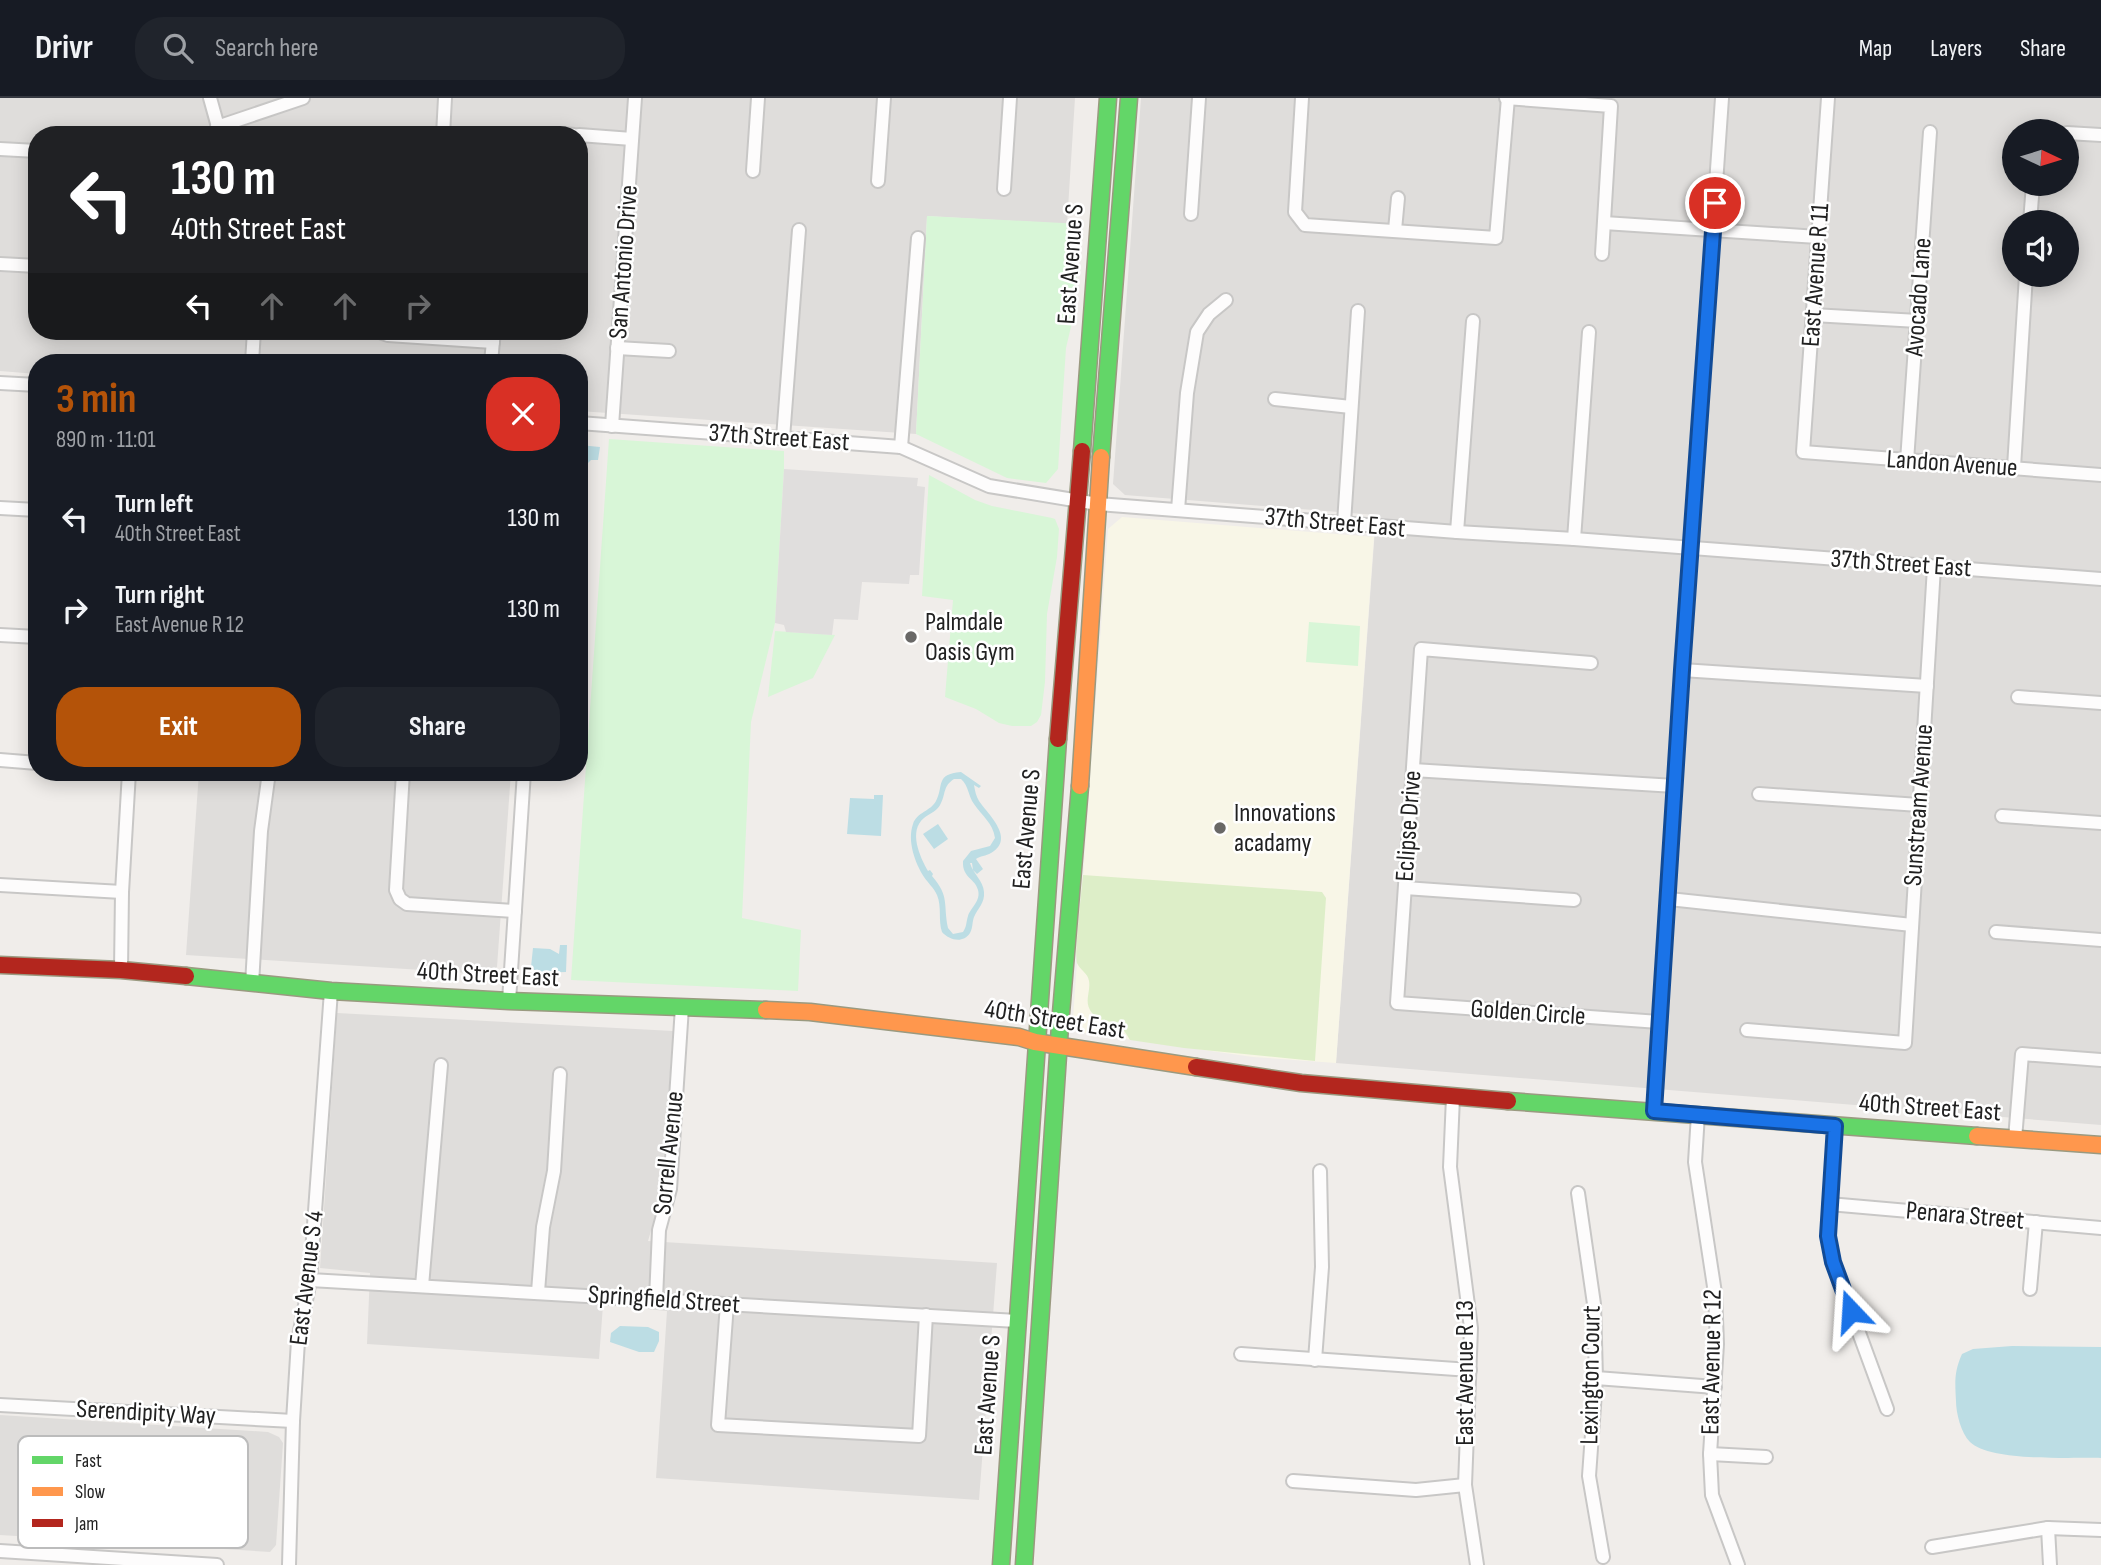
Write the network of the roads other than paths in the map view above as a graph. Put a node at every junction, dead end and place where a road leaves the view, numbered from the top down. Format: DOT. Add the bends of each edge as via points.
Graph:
graph roads {
  1 [pos="210,98"];
  2 [pos="303,98"];
  3 [pos="445,98"];
  4 [pos="635,98"];
  5 [pos="758,98"];
  6 [pos="884,98"];
  7 [pos="1010,98"];
  8 [pos="1108,98"];
  9 [pos="1129,98"];
  10 [pos="1199,98"];
  11 [pos="1302,98"];
  12 [pos="1506,98"];
  13 [pos="1722,98"];
  14 [pos="1828,98"];
  15 [pos="218,126"];
  16 [pos="232,126"];
  17 [pos="443,126"];
  18 [pos="1930,132"];
  19 [pos="2079,134"];
  20 [pos="2101,135"];
  21 [pos="588,136"];
  22 [pos="632,139"];
  23 [pos="0,149"];
  24 [pos="28,150"];
  25 [pos="753,171"];
  26 [pos="878,181"];
  27 [pos="1004,189"];
  28 [pos="1398,198"];
  29 [pos="1191,214"];
  30 [pos="1604,223"];
  31 [pos="1713,229"];
  32 [pos="799,230"];
  33 [pos="1395,230"];
  34 [pos="1818,237"];
  35 [pos="918,239"];
  36 [pos="1602,254"];
  37 [pos="0,264"];
  38 [pos="28,266"];
  39 [pos="2025,287"];
  40 [pos="1226,300"];
  41 [pos="1358,311"];
  42 [pos="1813,315"];
  43 [pos="1474,321"];
  44 [pos="1918,321"];
  45 [pos="1589,332"];
  46 [pos="617,348"];
  47 [pos="669,351"];
  48 [pos="0,383"];
  49 [pos="28,385"];
  50 [pos="1275,399"];
  51 [pos="1351,407"];
  52 [pos="588,424"];
  53 [pos="612,426"];
  54 [pos="783,438"];
  55 [pos="901,447"];
  56 [pos="1803,452"];
  57 [pos="1907,461"];
  58 [pos="2014,467"];
  59 [pos="2101,475"];
  60 [pos="1078,501"];
  61 [pos="1098,504"];
  62 [pos="0,508"];
  63 [pos="28,510"];
  64 [pos="1178,510"];
  65 [pos="1344,523"];
  66 [pos="1457,532"];
  67 [pos="1574,539"];
  68 [pos="1690,548"];
  69 [pos="1934,567"];
  70 [pos="2101,579"];
  71 [pos="0,635"];
  72 [pos="28,637"];
  73 [pos="1591,663"];
  74 [pos="1682,670"];
  75 [pos="1927,686"];
  76 [pos="2018,696"];
  77 [pos="2101,703"];
  78 [pos="0,760"];
  79 [pos="28,762"];
  80 [pos="1413,770"];
  81 [pos="128,781"];
  82 [pos="269,781"];
  83 [pos="402,781"];
  84 [pos="523,781"];
  85 [pos="1675,786"];
  86 [pos="1759,794"];
  87 [pos="1919,805"];
  88 [pos="2002,816"];
  89 [pos="2101,823"];
  90 [pos="0,885"];
  91 [pos="1405,888"];
  92 [pos="122,892"];
  93 [pos="1669,899"];
  94 [pos="1574,900"];
  95 [pos="515,911"];
  96 [pos="1912,925"];
  97 [pos="1996,932"];
  98 [pos="2101,940"];
  99 [pos="0,965"];
  100 [pos="121,970"];
  101 [pos="252,984"];
  102 [pos="331,991"];
  103 [pos="509,1001"];
  104 [pos="1396,1003"];
  105 [pos="682,1007"];
  106 [pos="1659,1023"];
  107 [pos="1747,1030"];
  108 [pos="1035,1042"];
  109 [pos="1059,1046"];
  110 [pos="2101,1059"];
  111 [pos="441,1065"];
  112 [pos="560,1074"];
  113 [pos="1452,1097"];
  114 [pos="1654,1111"];
  115 [pos="1698,1114"];
  116 [pos="1835,1126"];
  117 [pos="2015,1139"];
  118 [pos="2101,1145"];
  119 [pos="1320,1171"];
  120 [pos="1578,1192"];
  121 [pos="1829,1204"];
  122 [pos="2036,1222"];
  123 [pos="2101,1228"];
  124 [pos="310,1280"];
  125 [pos="422,1286"];
  126 [pos="2030,1289"];
  127 [pos="538,1292"];
  128 [pos="656,1298"];
  129 [pos="727,1304"];
  130 [pos="926,1315"];
  131 [pos="1017,1321"];
  132 [pos="1241,1354"];
  133 [pos="1315,1360"];
  134 [pos="1470,1370"];
  135 [pos="1596,1378"];
  136 [pos="1715,1387"];
  137 [pos="0,1405"];
  138 [pos="1887,1409"];
  139 [pos="293,1421"];
  140 [pos="1710,1454"];
  141 [pos="1766,1457"];
  142 [pos="1293,1480"];
  143 [pos="1465,1485"];
  144 [pos="2048,1528"];
  145 [pos="2101,1530"];
  146 [pos="1931,1547"];
  147 [pos="0,1551"];
  148 [pos="1603,1557"];
  149 [pos="217,1565"];
  150 [pos="289,1565"];
  151 [pos="1001,1565"];
  152 [pos="1024,1565"];
  153 [pos="1477,1565"];
  154 [pos="1738,1565"];
  155 [pos="2050,1565"];
  1 -- 15 [label="street"];
  2 -- 16 [label="street"];
  3 -- 17 [label="street"];
  4 -- 22 [label="street, San Antonio Drive"];
  5 -- 25 [label="street"];
  6 -- 26 [label="street"];
  7 -- 27 [label="street"];
  8 -- 60 [label="main road, East Avenue S"];
  9 -- 61 [label="main road, East Avenue S"];
  10 -- 29 [label="street"];
  11 -- 33 [label="street" via="1295,212 1305,225"];
  12 -- 30 [label="street" via="1611,106"];
  12 -- 33 [label="street" via="1496,238"];
  13 -- 31 [label="street"];
  14 -- 34 [label="street, East Avenue R 11"];
  18 -- 44 [label="street, Avocado Lane"];
  19 -- 20 [label="street"];
  21 -- 22 [label="street"];
  22 -- 46 [label="street, San Antonio Drive"];
  23 -- 24 [label="street"];
  28 -- 33 [label="street"];
  30 -- 31 [label="street"];
  30 -- 36 [label="street"];
  31 -- 34 [label="street"];
  31 -- 68 [label="street"];
  32 -- 54 [label="street"];
  34 -- 42 [label="street, East Avenue R 11"];
  35 -- 55 [label="street"];
  37 -- 38 [label="street"];
  39 -- 58 [label="street"];
  40 -- 64 [label="street" via="1196,332"];
  41 -- 51 [label="street"];
  42 -- 44 [label="street"];
  42 -- 56 [label="street, East Avenue R 11"];
  43 -- 66 [label="street"];
  44 -- 57 [label="street, Avocado Lane"];
  45 -- 67 [label="street"];
  46 -- 47 [label="street"];
  46 -- 53 [label="street, San Antonio Drive"];
  48 -- 49 [label="street"];
  50 -- 51 [label="street"];
  51 -- 65 [label="street"];
  52 -- 53 [label="street, 37th Street East"];
  53 -- 54 [label="street, 37th Street East"];
  54 -- 55 [label="street, 37th Street East"];
  55 -- 60 [label="street, 37th Street East" via="989,486"];
  56 -- 57 [label="street, Landon Avenue"];
  57 -- 58 [label="street, Landon Avenue"];
  58 -- 59 [label="street, Landon Avenue"];
  60 -- 61 [label="street, 37th Street East"];
  60 -- 108 [label="main road, East Avenue S"];
  61 -- 64 [label="street, 37th Street East"];
  61 -- 109 [label="main road, East Avenue S"];
  62 -- 63 [label="street"];
  64 -- 65 [label="street, 37th Street East"];
  65 -- 66 [label="street, 37th Street East"];
  66 -- 67 [label="street, 37th Street East"];
  67 -- 68 [label="street, 37th Street East"];
  68 -- 69 [label="street, 37th Street East"];
  68 -- 74 [label="street"];
  69 -- 70 [label="street, 37th Street East"];
  69 -- 75 [label="street, Sunstream Avenue"];
  71 -- 72 [label="street"];
  73 -- 80 [label="street, Eclipse Drive" via="1421,649"];
  74 -- 75 [label="street"];
  74 -- 85 [label="street"];
  75 -- 87 [label="street, Sunstream Avenue"];
  76 -- 77 [label="street"];
  78 -- 79 [label="street"];
  80 -- 85 [label="street"];
  80 -- 91 [label="street, Eclipse Drive"];
  81 -- 92 [label="street"];
  82 -- 101 [label="street" via="261,831"];
  83 -- 95 [label="street" via="396,890 400,899 407,904"];
  84 -- 95 [label="street"];
  85 -- 93 [label="street"];
  86 -- 87 [label="street"];
  87 -- 96 [label="street, Sunstream Avenue"];
  88 -- 89 [label="street"];
  90 -- 92 [label="street"];
  91 -- 94 [label="street"];
  91 -- 104 [label="street, Eclipse Drive"];
  92 -- 100 [label="street"];
  93 -- 96 [label="street"];
  93 -- 106 [label="street"];
  95 -- 103 [label="street"];
  96 -- 107 [label="street, Sunstream Avenue" via="1905,1043"];
  97 -- 98 [label="street"];
  99 -- 100 [label="main road, 40th Street East"];
  100 -- 101 [label="main road, 40th Street East"];
  101 -- 102 [label="main road, 40th Street East"];
  102 -- 103 [label="main road, 40th Street East"];
  102 -- 124 [label="street, East Avenue S 4"];
  103 -- 105 [label="main road, 40th Street East"];
  104 -- 106 [label="street, Golden Circle"];
  105 -- 108 [label="main road, 40th Street East" via="846,1016"];
  105 -- 128 [label="street, Sorrell Avenue" via="670,1189 659,1230"];
  106 -- 114 [label="street"];
  108 -- 109 [label="main road, 40th Street East"];
  108 -- 131 [label="main road, East Avenue S"];
  109 -- 113 [label="main road, 40th Street East" via="1301,1083"];
  109 -- 152 [label="main road, East Avenue S"];
  110 -- 117 [label="street" via="2022,1054"];
  111 -- 125 [label="street"];
  112 -- 127 [label="street" via="554,1171 543,1227"];
  113 -- 114 [label="main road, 40th Street East"];
  113 -- 134 [label="street, East Avenue R 13" via="1450,1167 1471,1328"];
  114 -- 115 [label="main road, 40th Street East"];
  115 -- 116 [label="main road, 40th Street East"];
  115 -- 136 [label="street, East Avenue R 12" via="1695,1161 1715,1293"];
  116 -- 117 [label="main road, 40th Street East"];
  116 -- 121 [label="street"];
  117 -- 118 [label="main road, 40th Street East"];
  119 -- 133 [label="street" via="1322,1267"];
  120 -- 135 [label="street, Lexington Court" via="1594,1304"];
  121 -- 122 [label="street, Penara Street"];
  121 -- 138 [label="street" via="1833,1262"];
  122 -- 123 [label="street, Penara Street"];
  122 -- 126 [label="street"];
  124 -- 125 [label="street, Springfield Street"];
  124 -- 139 [label="street, East Avenue S 4" via="298,1341"];
  125 -- 127 [label="street, Springfield Street"];
  127 -- 128 [label="street, Springfield Street"];
  128 -- 129 [label="street, Springfield Street"];
  129 -- 130 [label="street, Springfield Street"];
  129 -- 130 [label="street" via="718,1426 919,1436"];
  130 -- 131 [label="street, Springfield Street"];
  131 -- 151 [label="main road, East Avenue S"];
  132 -- 133 [label="street"];
  133 -- 134 [label="street"];
  134 -- 143 [label="street, East Avenue R 13"];
  135 -- 136 [label="street"];
  135 -- 148 [label="street, Lexington Court" via="1589,1476"];
  136 -- 140 [label="street, East Avenue R 12"];
  137 -- 139 [label="street, Serendipity Way"];
  139 -- 150 [label="street, East Avenue S 4"];
  140 -- 141 [label="street"];
  140 -- 154 [label="street, East Avenue R 12" via="1712,1495"];
  142 -- 143 [label="street" via="1416,1490"];
  143 -- 153 [label="street, East Avenue R 13"];
  144 -- 145 [label="street"];
  144 -- 146 [label="street"];
  144 -- 155 [label="street"];
  147 -- 149 [label="street"];
}
